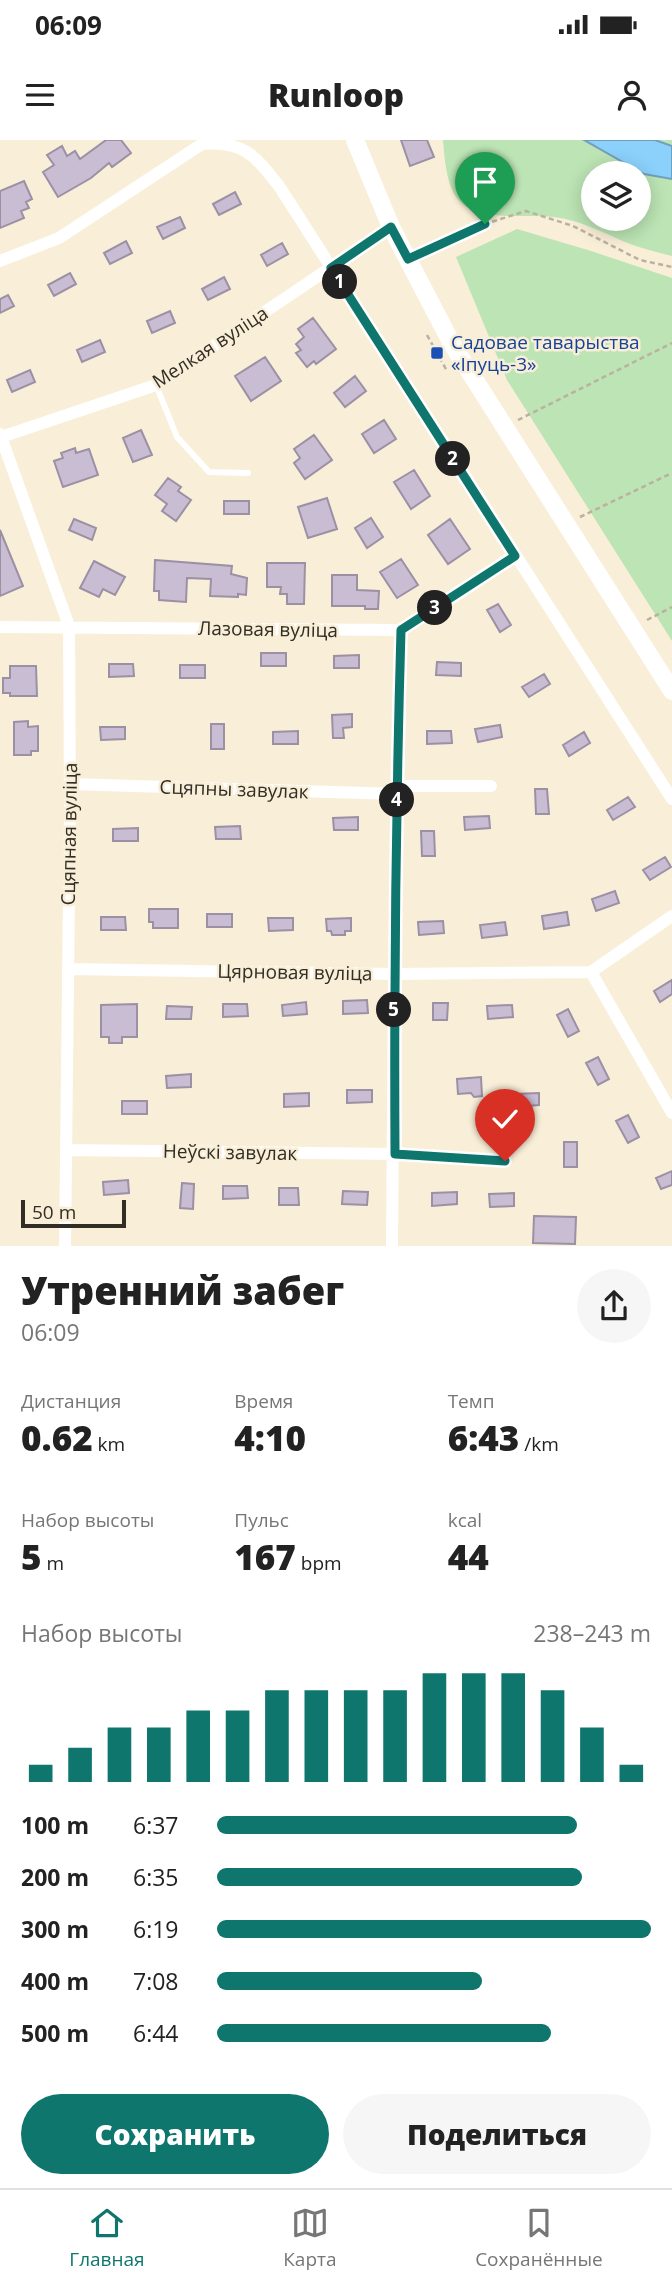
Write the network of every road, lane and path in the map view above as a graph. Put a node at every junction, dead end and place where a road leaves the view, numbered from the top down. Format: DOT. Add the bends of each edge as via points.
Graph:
graph roads {
  1 [pos="355,140"];
  2 [pos="229,141"];
  3 [pos="391,227"];
  4 [pos="408,259"];
  5 [pos="0,261"];
  6 [pos="672,267"];
  7 [pos="331,268"];
  8 [pos="427,335"];
  9 [pos="672,343"];
  10 [pos="447,371"];
  11 [pos="156,384"];
  12 [pos="504,427"];
  13 [pos="1,436"];
  14 [pos="248,473"];
  15 [pos="672,473"];
  16 [pos="566,524"];
  17 [pos="515,556"];
  18 [pos="672,607"];
  19 [pos="69,626"];
  20 [pos="0,627"];
  21 [pos="631,628"];
  22 [pos="401,630"];
  23 [pos="672,691"];
  24 [pos="70,784"];
  25 [pos="491,786"];
  26 [pos="397,790"];
  27 [pos="672,799"];
  28 [pos="672,916"];
  29 [pos="68,969"];
  30 [pos="591,972"];
  31 [pos="394,974"];
  32 [pos="672,1113"];
  33 [pos="66,1150"];
  34 [pos="395,1154"];
  35 [pos="505,1161"];
  36 [pos="65,1246"];
  37 [pos="392,1246"];
  1 -- 3 [label="street"];
  2 -- 5 [label="street" via="202,144 59,238"];
  2 -- 7 [label="street" via="256,157"];
  3 -- 4 [label="street"];
  3 -- 7 [label="street, Мелкая вуліца"];
  4 -- 6 [label="path" via="526,211 573,226 640,260"];
  4 -- 12 [label="street" via="452,344"];
  7 -- 11 [label="street, Мелкая вуліца"];
  7 -- 17 [label="street"];
  8 -- 10 [label="path"];
  9 -- 12 [label="path"];
  11 -- 13 [label="street, Мелкая вуліца"];
  11 -- 14 [label="lane" via="177,437 209,472"];
  12 -- 16 [label="street"];
  13 -- 19 [label="street, Сцяпная вуліца"];
  15 -- 16 [label="path"];
  16 -- 21 [label="street"];
  17 -- 22 [label="street"];
  17 -- 27 [label="street"];
  18 -- 21 [label="path"];
  19 -- 20 [label="street, Лазовая вуліца"];
  19 -- 22 [label="street, Лазовая вуліца"];
  19 -- 24 [label="street, Сцяпная вуліца"];
  21 -- 23 [label="street"];
  22 -- 26 [label="street"];
  24 -- 26 [label="street, Сцяпны завулак"];
  24 -- 29 [label="street, Сцяпная вуліца"];
  25 -- 26 [label="street, Сцяпны завулак"];
  26 -- 31 [label="street"];
  28 -- 30 [label="street"];
  29 -- 31 [label="street, Цярновая вуліца"];
  29 -- 33 [label="street, Сцяпная вуліца"];
  30 -- 31 [label="street, Цярновая вуліца"];
  30 -- 32 [label="street"];
  31 -- 34 [label="street"];
  33 -- 34 [label="street, Неўскі завулак"];
  33 -- 36 [label="street, Сцяпная вуліца"];
  34 -- 35 [label="street, Неўскі завулак"];
  34 -- 37 [label="street"];
}
